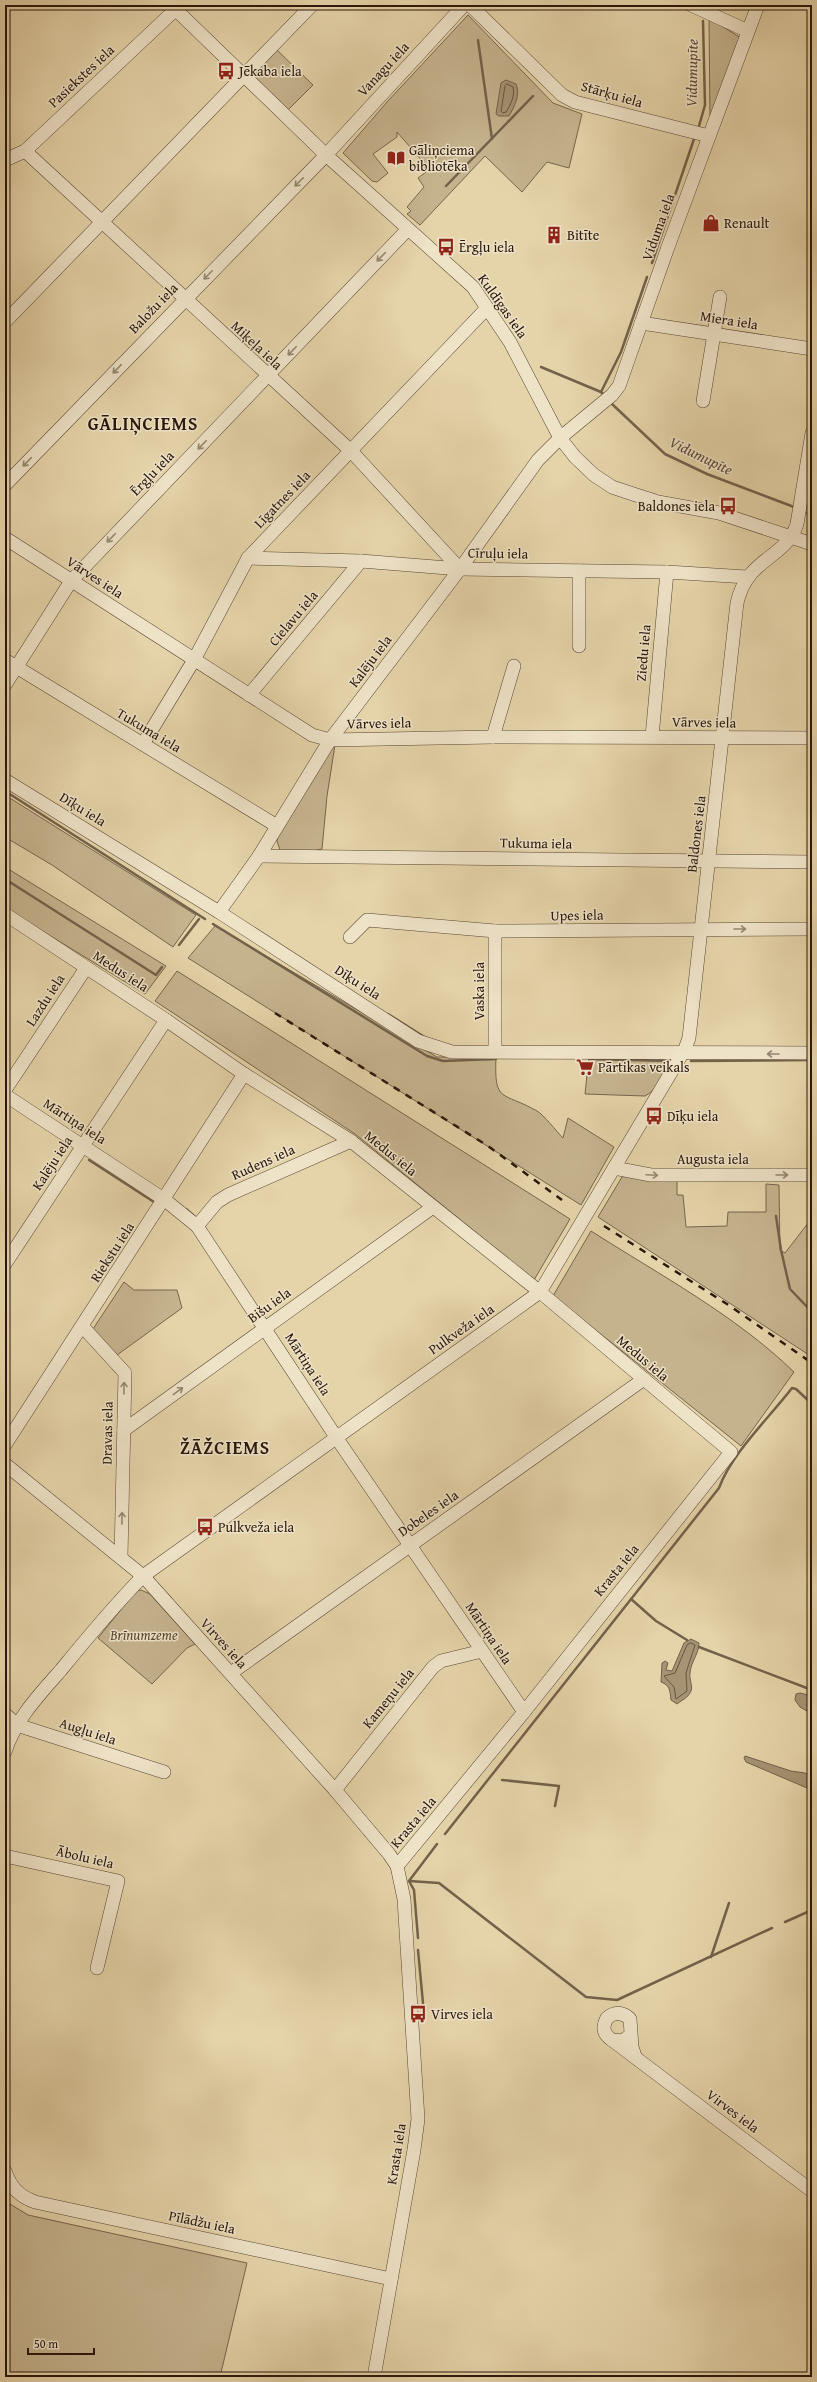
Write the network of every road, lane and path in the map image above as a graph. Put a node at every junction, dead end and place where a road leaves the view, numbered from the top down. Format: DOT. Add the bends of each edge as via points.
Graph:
graph roads {
  1 [pos="312,5"];
  2 [pos="464,5"];
  3 [pos="470,5"];
  4 [pos="691,5"];
  5 [pos="758,5"];
  6 [pos="173,7"];
  7 [pos="748,31"];
  8 [pos="244,76"];
  9 [pos="709,136"];
  10 [pos="25,151"];
  11 [pos="326,155"];
  12 [pos="5,160"];
  13 [pos="102,222"];
  14 [pos="408,229"];
  15 [pos="720,297"];
  16 [pos="185,299"];
  17 [pos="487,308"];
  18 [pos="7,316"];
  19 [pos="641,323"];
  20 [pos="715,334"];
  21 [pos="812,349"];
  22 [pos="268,376"];
  23 [pos="703,402"];
  24 [pos="812,432"];
  25 [pos="560,438"];
  26 [pos="350,451"];
  27 [pos="5,485"];
  28 [pos="793,537"];
  29 [pos="5,538"];
  30 [pos="812,544"];
  31 [pos="248,558"];
  32 [pos="361,561"];
  33 [pos="460,569"];
  34 [pos="579,571"];
  35 [pos="667,572"];
  36 [pos="747,577"];
  37 [pos="71,581"];
  38 [pos="579,646"];
  39 [pos="5,660"];
  40 [pos="194,660"];
  41 [pos="514,666"];
  42 [pos="16,667"];
  43 [pos="5,685"];
  44 [pos="249,695"];
  45 [pos="492,737"];
  46 [pos="652,737"];
  47 [pos="724,738"];
  48 [pos="812,738"];
  49 [pos="330,740"];
  50 [pos="143,744"];
  51 [pos="5,780"];
  52 [pos="276,826"];
  53 [pos="259,856"];
  54 [pos="709,862"];
  55 [pos="812,862"];
  56 [pos="220,912"];
  57 [pos="5,914"];
  58 [pos="701,929"];
  59 [pos="812,929"];
  60 [pos="495,931"];
  61 [pos="350,937"];
  62 [pos="86,968"];
  63 [pos="166,1020"];
  64 [pos="495,1052"];
  65 [pos="812,1053"];
  66 [pos="682,1054"];
  67 [pos="244,1074"];
  68 [pos="5,1090"];
  69 [pos="5,1095"];
  70 [pos="351,1141"];
  71 [pos="83,1146"];
  72 [pos="614,1168"];
  73 [pos="812,1176"];
  74 [pos="165,1200"];
  75 [pos="433,1207"];
  76 [pos="197,1226"];
  77 [pos="5,1264"];
  78 [pos="540,1292"];
  79 [pos="83,1327"];
  80 [pos="265,1327"];
  81 [pos="644,1379"];
  82 [pos="124,1430"];
  83 [pos="337,1437"];
  84 [pos="5,1446"];
  85 [pos="731,1452"];
  86 [pos="5,1464"];
  87 [pos="410,1545"];
  88 [pos="121,1556"];
  89 [pos="143,1576"];
  90 [pos="482,1651"];
  91 [pos="231,1673"];
  92 [pos="524,1712"];
  93 [pos="5,1714"];
  94 [pos="17,1725"];
  95 [pos="5,1752"];
  96 [pos="164,1772"];
  97 [pos="335,1790"];
  98 [pos="5,1856"];
  99 [pos="397,1866"];
  100 [pos="97,1968"];
  101 [pos="631,2035"];
  102 [pos="612,2040"];
  103 [pos="635,2056"];
  104 [pos="5,2171"];
  105 [pos="812,2191"];
  106 [pos="391,2279"];
  107 [pos="374,2377"];
  1 -- 8 [label="street"];
  2 -- 11 [label="street, Vanagu iela"];
  3 -- 9 [label="street, Stārķu iela" via="562,95 575,102"];
  4 -- 7 [label="street"];
  5 -- 7 [label="street, Viduma iela"];
  6 -- 8 [label="street, Kuldīgas iela"];
  6 -- 10 [label="street, Pasiekstes iela"];
  7 -- 9 [label="street, Viduma iela"];
  8 -- 11 [label="street, Kuldīgas iela"];
  8 -- 13 [label="street"];
  9 -- 19 [label="street, Viduma iela"];
  10 -- 12 [label="street, Pasiekstes iela"];
  10 -- 13 [label="street, Miķeļa iela"];
  11 -- 14 [label="street, Kuldīgas iela"];
  11 -- 16 [label="street, Baložu iela, one-way"];
  13 -- 16 [label="street, Miķeļa iela"];
  13 -- 18 [label="street"];
  14 -- 17 [label="street, Kuldīgas iela" via="473,287"];
  14 -- 22 [label="street, Ērgļu iela, one-way"];
  15 -- 20 [label="street"];
  16 -- 22 [label="street, Miķeļa iela"];
  16 -- 27 [label="street, Baložu iela, one-way"];
  17 -- 25 [label="street, Kuldīgas iela" via="510,342"];
  17 -- 26 [label="street, Līgatnes iela"];
  19 -- 20 [label="street, Miera iela"];
  19 -- 25 [label="street, Viduma iela" via="619,386 612,395"];
  20 -- 21 [label="street, Miera iela"];
  20 -- 23 [label="street"];
  22 -- 26 [label="street, Miķeļa iela"];
  22 -- 37 [label="street, Ērgļu iela, one-way"];
  24 -- 28 [label="street"];
  25 -- 28 [label="street, Kuldīgas iela" via="594,475 612,487 658,502 718,513"];
  25 -- 33 [label="street, Kalēju iela" via="538,460"];
  26 -- 31 [label="street, Līgatnes iela"];
  26 -- 33 [label="street, Miķeļa iela"];
  28 -- 30 [label="street, Kuldīgas iela"];
  28 -- 36 [label="street, Baldones iela"];
  29 -- 37 [label="street, Vārves iela"];
  31 -- 32 [label="street, Cīruļu iela"];
  31 -- 40 [label="street, Līgatnes iela"];
  32 -- 33 [label="street, Cīruļu iela"];
  32 -- 44 [label="street, Cielavu iela"];
  33 -- 34 [label="street, Cīruļu iela"];
  33 -- 49 [label="street, Kalēju iela"];
  34 -- 35 [label="street, Cīruļu iela"];
  34 -- 38 [label="street"];
  35 -- 36 [label="street, Cīruļu iela"];
  35 -- 46 [label="street, Ziedu iela"];
  36 -- 47 [label="street, Baldones iela" via="737,602"];
  37 -- 40 [label="street, Vārves iela"];
  37 -- 42 [label="street, Ērgļu iela"];
  39 -- 42 [label="street, Tukuma iela"];
  40 -- 44 [label="street, Vārves iela"];
  40 -- 50 [label="street, Līgatnes iela"];
  41 -- 45 [label="street"];
  42 -- 43 [label="street, Ērgļu iela"];
  42 -- 50 [label="street, Tukuma iela"];
  44 -- 49 [label="street, Vārves iela" via="312,735"];
  45 -- 46 [label="street, Vārves iela"];
  45 -- 49 [label="street, Vārves iela"];
  46 -- 47 [label="street, Vārves iela"];
  47 -- 48 [label="street, Vārves iela"];
  47 -- 54 [label="street, Baldones iela"];
  49 -- 52 [label="street, Kalēju iela"];
  50 -- 52 [label="street, Tukuma iela"];
  51 -- 56 [label="street, Dīķu iela"];
  52 -- 53 [label="street, Kalēju iela"];
  53 -- 54 [label="street, Tukuma iela"];
  53 -- 56 [label="street, Kalēju iela"];
  54 -- 55 [label="street, Tukuma iela"];
  54 -- 58 [label="street, Baldones iela"];
  56 -- 64 [label="street, Dīķu iela" via="418,1040 452,1052"];
  57 -- 62 [label="street, Medus iela"];
  58 -- 59 [label="street, Upes iela, one-way"];
  58 -- 60 [label="street, Upes iela"];
  58 -- 66 [label="street, Baldones iela" via="689,1038"];
  60 -- 61 [label="street, Upes iela" via="366,920"];
  60 -- 64 [label="street, Vaska iela"];
  62 -- 63 [label="street, Medus iela"];
  62 -- 68 [label="street, Lazdu iela"];
  63 -- 67 [label="street, Medus iela"];
  63 -- 71 [label="street, Kalēju iela"];
  64 -- 66 [label="street, Dīķu iela"];
  65 -- 66 [label="street, Dīķu iela, one-way"];
  66 -- 72 [label="street, Pulkveža iela"];
  67 -- 70 [label="street, Medus iela"];
  67 -- 74 [label="street, Riekstu iela"];
  69 -- 71 [label="street, Mārtiņa iela"];
  70 -- 75 [label="street, Medus iela"];
  70 -- 76 [label="street, Rudens iela" via="228,1195 217,1202"];
  71 -- 74 [label="street, Mārtiņa iela"];
  71 -- 77 [label="street, Kalēju iela"];
  72 -- 73 [label="street, Augusta iela, one-way" via="651,1175"];
  72 -- 78 [label="street, Pulkveža iela"];
  74 -- 76 [label="street, Mārtiņa iela"];
  74 -- 79 [label="street, Riekstu iela"];
  75 -- 78 [label="street, Medus iela"];
  75 -- 80 [label="street, Bišu iela"];
  76 -- 80 [label="street, Mārtiņa iela"];
  78 -- 81 [label="street, Medus iela"];
  78 -- 83 [label="street, Pulkveža iela"];
  82 -- 79 [label="street, Dravas iela, one-way" via="124,1373"];
  79 -- 84 [label="street, Riekstu iela"];
  82 -- 80 [label="street, Bišu iela, one-way"];
  80 -- 83 [label="street, Mārtiņa iela"];
  81 -- 85 [label="street, Medus iela"];
  81 -- 87 [label="street, Dobeles iela"];
  88 -- 82 [label="street, Dravas iela, one-way"];
  83 -- 87 [label="street, Mārtiņa iela"];
  83 -- 89 [label="street, Pulkveža iela"];
  85 -- 92 [label="street, Krasta iela"];
  86 -- 88 [label="street, Virves iela"];
  87 -- 90 [label="street, Mārtiņa iela"];
  87 -- 91 [label="street, Dobeles iela"];
  88 -- 89 [label="street, Virves iela"];
  89 -- 91 [label="street, Virves iela"];
  89 -- 94 [label="street, Pulkveža iela" via="105,1616"];
  90 -- 92 [label="street, Mārtiņa iela"];
  90 -- 97 [label="street, Kameņu iela" via="441,1661 433,1667"];
  91 -- 97 [label="street, Virves iela"];
  92 -- 99 [label="street, Krasta iela"];
  93 -- 94 [label="street, Augļu iela"];
  94 -- 95 [label="street, Pulkveža iela"];
  94 -- 96 [label="street, Augļu iela"];
  97 -- 99 [label="street, Virves iela"];
  98 -- 100 [label="street, Ābolu iela" via="118,1881"];
  99 -- 106 [label="street, Krasta iela" via="404,1899 418,2119"];
  101 -- 102 [label="street" via="622,2041"];
  101 -- 102 [label="street, Virves iela" via="630,2019 622,2013 611,2014 603,2027 607,2037"];
  101 -- 103 [label="street, Virves iela"];
  102 -- 103 [label="street, Virves iela"];
  103 -- 105 [label="street, Virves iela"];
  104 -- 106 [label="street, Pīlādžu iela" via="11,2186 23,2198 35,2202"];
  106 -- 107 [label="street, Krasta iela"];
}
